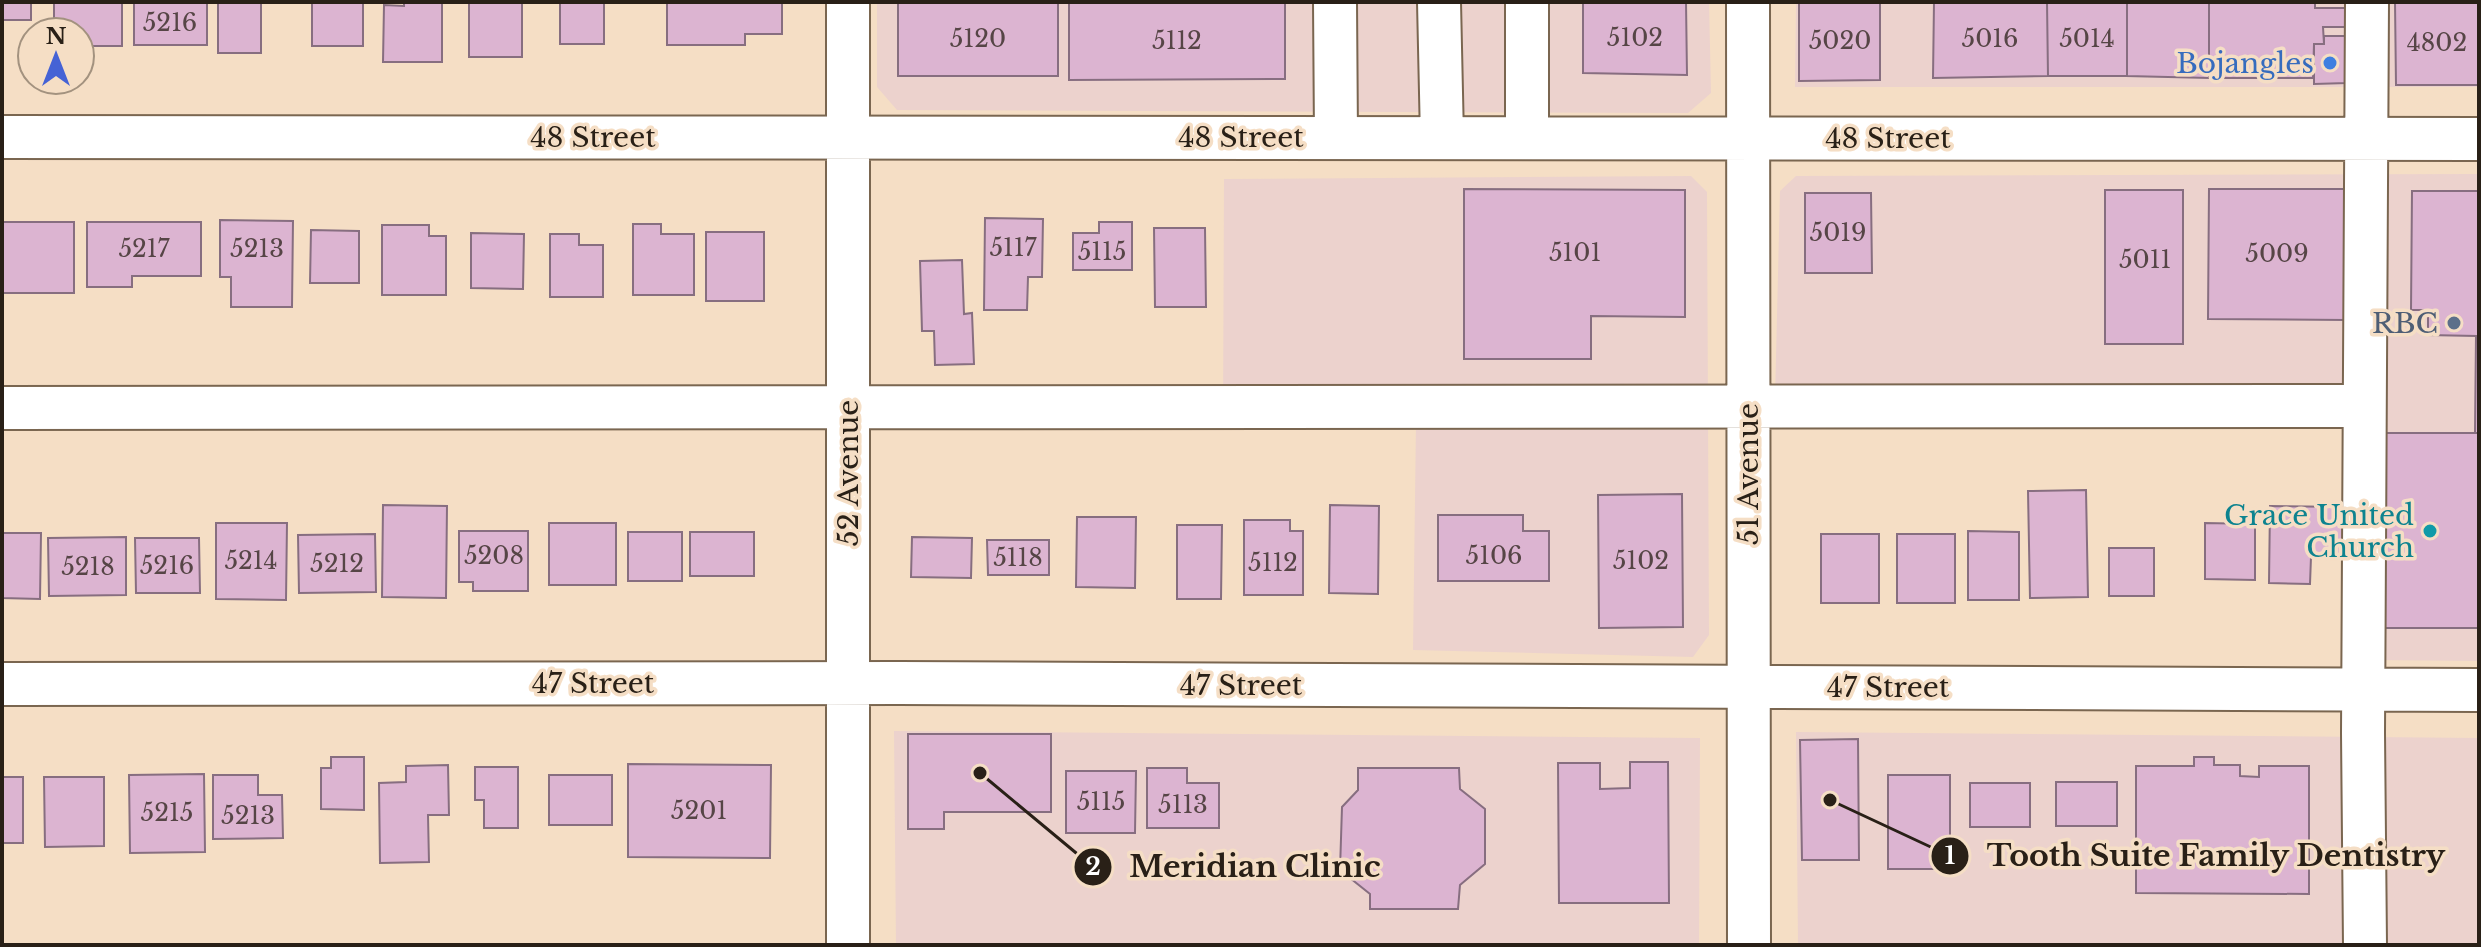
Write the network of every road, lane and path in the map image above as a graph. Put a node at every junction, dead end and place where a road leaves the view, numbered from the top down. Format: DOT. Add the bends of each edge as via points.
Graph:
graph roads {
  1 [pos="848,2"];
  2 [pos="1335,2"];
  3 [pos="1439,2"];
  4 [pos="1527,2"];
  5 [pos="1748,2"];
  6 [pos="2367,2"];
  7 [pos="2,137"];
  8 [pos="847,137"];
  9 [pos="1336,137"];
  10 [pos="1442,138"];
  11 [pos="1527,138"];
  12 [pos="1748,138"];
  13 [pos="2367,138"];
  14 [pos="2479,139"];
  15 [pos="1748,406"];
  16 [pos="2364,406"];
  17 [pos="848,407"];
  18 [pos="2,408"];
  19 [pos="849,683"];
  20 [pos="2,684"];
  21 [pos="1748,687"];
  22 [pos="2364,689"];
  23 [pos="2479,690"];
  24 [pos="848,945"];
  25 [pos="1749,945"];
  26 [pos="2365,945"];
  1 -- 8 [label="street, 52 Avenue"];
  2 -- 9 [label="street"];
  3 -- 10 [label="street"];
  4 -- 11 [label="street"];
  5 -- 12 [label="street, 51 Avenue"];
  6 -- 13 [label="street"];
  7 -- 8 [label="street, 48 Street"];
  8 -- 9 [label="street, 48 Street"];
  8 -- 17 [label="street, 52 Avenue"];
  9 -- 10 [label="street, 48 Street"];
  10 -- 11 [label="street, 48 Street"];
  11 -- 12 [label="street, 48 Street"];
  12 -- 13 [label="street, 48 Street"];
  12 -- 15 [label="street, 51 Avenue"];
  13 -- 14 [label="street, 48 Street"];
  13 -- 16 [label="street"];
  15 -- 16 [label="street"];
  15 -- 17 [label="street"];
  15 -- 21 [label="street, 51 Avenue"];
  16 -- 22 [label="street"];
  17 -- 18 [label="street"];
  17 -- 19 [label="street, 52 Avenue"];
  19 -- 20 [label="street, 47 Street"];
  19 -- 21 [label="street, 47 Street"];
  19 -- 24 [label="street, 52 Avenue"];
  21 -- 22 [label="street, 47 Street"];
  21 -- 25 [label="street, 51 Avenue"];
  22 -- 23 [label="street, 47 Street"];
  22 -- 26 [label="street"];
}
